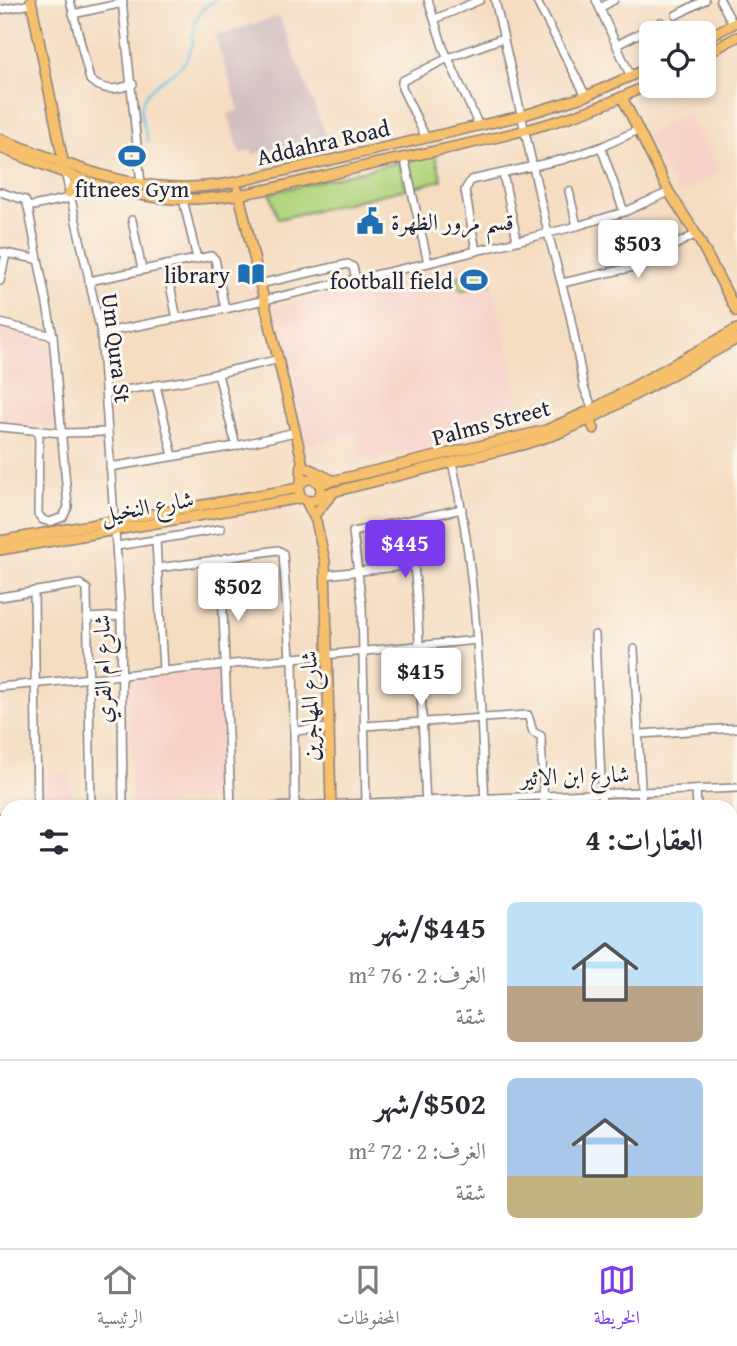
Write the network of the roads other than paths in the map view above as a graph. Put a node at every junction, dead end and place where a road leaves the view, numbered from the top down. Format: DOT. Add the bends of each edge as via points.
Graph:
graph roads {
  1 [pos="70,0"];
  2 [pos="428,0"];
  3 [pos="480,0"];
  4 [pos="495,0"];
  5 [pos="536,0"];
  6 [pos="614,0"];
  7 [pos="705,0"];
  8 [pos="720,0"];
  9 [pos="31,2"];
  10 [pos="123,2"];
  11 [pos="598,4"];
  12 [pos="0,10"];
  13 [pos="73,14"];
  14 [pos="676,15"];
  15 [pos="435,19"];
  16 [pos="735,23"];
  17 [pos="716,33"];
  18 [pos="639,34"];
  19 [pos="737,37"];
  20 [pos="503,38"];
  21 [pos="617,46"];
  22 [pos="716,48"];
  23 [pos="448,58"];
  24 [pos="639,73"];
  25 [pos="631,77"];
  26 [pos="133,84"];
  27 [pos="639,89"];
  28 [pos="586,96"];
  29 [pos="622,97"];
  30 [pos="521,116"];
  31 [pos="479,126"];
  32 [pos="524,130"];
  33 [pos="638,130"];
  34 [pos="426,138"];
  35 [pos="0,139"];
  36 [pos="601,147"];
  37 [pos="0,148"];
  38 [pos="404,157"];
  39 [pos="64,167"];
  40 [pos="533,167"];
  41 [pos="503,174"];
  42 [pos="84,179"];
  43 [pos="236,182"];
  44 [pos="141,184"];
  45 [pos="569,191"];
  46 [pos="0,192"];
  47 [pos="669,192"];
  48 [pos="239,194"];
  49 [pos="69,195"];
  50 [pos="183,200"];
  51 [pos="28,207"];
  52 [pos="624,212"];
  53 [pos="132,220"];
  54 [pos="577,226"];
  55 [pos="548,233"];
  56 [pos="696,234"];
  57 [pos="517,240"];
  58 [pos="476,251"];
  59 [pos="3,253"];
  60 [pos="36,259"];
  61 [pos="197,259"];
  62 [pos="428,263"];
  63 [pos="166,265"];
  64 [pos="142,270"];
  65 [pos="356,279"];
  66 [pos="0,281"];
  67 [pos="89,281"];
  68 [pos="260,284"];
  69 [pos="562,284"];
  70 [pos="263,300"];
  71 [pos="225,309"];
  72 [pos="736,310"];
  73 [pos="177,319"];
  74 [pos="0,323"];
  75 [pos="101,333"];
  76 [pos="735,333"];
  77 [pos="52,336"];
  78 [pos="276,360"];
  79 [pos="218,374"];
  80 [pos="156,385"];
  81 [pos="106,393"];
  82 [pos="590,414"];
  83 [pos="0,427"];
  84 [pos="594,429"];
  85 [pos="39,432"];
  86 [pos="108,432"];
  87 [pos="295,432"];
  88 [pos="62,433"];
  89 [pos="0,437"];
  90 [pos="236,446"];
  91 [pos="173,456"];
  92 [pos="452,462"];
  93 [pos="303,465"];
  94 [pos="110,467"];
  95 [pos="316,482"];
  96 [pos="337,484"];
  97 [pos="300,485"];
  98 [pos="279,491"];
  99 [pos="311,498"];
  100 [pos="286,501"];
  101 [pos="462,509"];
  102 [pos="315,516"];
  103 [pos="407,521"];
  104 [pos="115,526"];
  105 [pos="221,529"];
  106 [pos="156,540"];
  107 [pos="0,541"];
  108 [pos="117,546"];
  109 [pos="0,550"];
  110 [pos="223,559"];
  111 [pos="414,565"];
  112 [pos="158,568"];
  113 [pos="359,572"];
  114 [pos="325,575"];
  115 [pos="34,591"];
  116 [pos="0,597"];
  117 [pos="121,617"];
  118 [pos="87,618"];
  119 [pos="595,635"];
  120 [pos="477,640"];
  121 [pos="419,646"];
  122 [pos="634,649"];
  123 [pos="362,651"];
  124 [pos="327,654"];
  125 [pos="292,658"];
  126 [pos="226,664"];
  127 [pos="163,671"];
  128 [pos="122,675"];
  129 [pos="89,678"];
  130 [pos="35,683"];
  131 [pos="0,687"];
  132 [pos="481,717"];
  133 [pos="422,722"];
  134 [pos="364,726"];
  135 [pos="329,728"];
  136 [pos="737,728"];
  137 [pos="294,731"];
  138 [pos="639,734"];
  139 [pos="737,788"];
  140 [pos="696,790"];
  141 [pos="642,792"];
  142 [pos="602,793"];
  143 [pos="544,796"];
  144 [pos="37,800"];
  145 [pos="91,800"];
  146 [pos="123,800"];
  147 [pos="231,800"];
  148 [pos="295,800"];
  149 [pos="331,800"];
  150 [pos="366,800"];
  151 [pos="426,800"];
  152 [pos="485,800"];
  153 [pos="510,800"];
  154 [pos="544,800"];
  155 [pos="602,800"];
  156 [pos="642,800"];
  157 [pos="696,800"];
  1 -- 13 [label="street"];
  2 -- 15 [label="street"];
  3 -- 15 [label="street"];
  4 -- 20 [label="street"];
  5 -- 28 [label="street"];
  6 -- 11 [label="street"];
  7 -- 14 [label="street"];
  8 -- 16 [label="street"];
  9 -- 12 [label="street"];
  9 -- 39 [label="main road"];
  10 -- 13 [label="street"];
  10 -- 26 [label="street"];
  11 -- 21 [label="street"];
  13 -- 26 [label="street" via="93,83 109,89"];
  15 -- 23 [label="street"];
  16 -- 17 [label="main road"];
  18 -- 21 [label="street"];
  19 -- 22 [label="main road"];
  20 -- 23 [label="street"];
  20 -- 30 [label="street"];
  21 -- 25 [label="street"];
  23 -- 31 [label="street"];
  23 -- 34 [label="street" via="401,83"];
  24 -- 25 [label="main road, Addahra Road"];
  25 -- 28 [label="main road, Addahra Road"];
  26 -- 44 [label="street"];
  27 -- 29 [label="main road, Addahra Road"];
  28 -- 30 [label="main road, Addahra Road"];
  29 -- 32 [label="main road, Addahra Road"];
  29 -- 33 [label="main road"];
  30 -- 31 [label="main road, Addahra Road"];
  30 -- 32 [label="street"];
  31 -- 34 [label="main road, Addahra Road"];
  32 -- 38 [label="main road, Addahra Road"];
  32 -- 40 [label="street"];
  33 -- 36 [label="street"];
  33 -- 47 [label="main road"];
  34 -- 43 [label="main road, Addahra Road"];
  35 -- 39 [label="main road, Addahra Road"];
  36 -- 40 [label="street"];
  36 -- 52 [label="street"];
  37 -- 39 [label="main road, Addahra Road"];
  38 -- 48 [label="main road, Addahra Road"];
  38 -- 62 [label="street"];
  39 -- 42 [label="main road, Addahra Road"];
  39 -- 44 [label="main road, Addahra Road"];
  39 -- 49 [label="street, Um Qura St"];
  40 -- 41 [label="street"];
  40 -- 55 [label="street"];
  41 -- 57 [label="street"];
  41 -- 58 [label="street" via="471,180 465,187"];
  42 -- 49 [label="main road"];
  42 -- 50 [label="main road, Addahra Road" via="127,193"];
  43 -- 44 [label="main road, Addahra Road" via="193,187"];
  43 -- 48 [label="main road"];
  45 -- 54 [label="street"];
  46 -- 51 [label="street" via="25,200"];
  47 -- 52 [label="street"];
  47 -- 56 [label="main road"];
  48 -- 50 [label="main road, Addahra Road"];
  48 -- 68 [label="main road"];
  49 -- 51 [label="street"];
  49 -- 67 [label="street, Um Qura St"];
  50 -- 61 [label="street"];
  51 -- 60 [label="street"];
  52 -- 54 [label="street"];
  53 -- 64 [label="street"];
  54 -- 55 [label="street"];
  55 -- 57 [label="street"];
  55 -- 69 [label="street"];
  56 -- 69 [label="street" via="634,267"];
  56 -- 72 [label="main road"];
  57 -- 58 [label="street"];
  58 -- 62 [label="street"];
  59 -- 60 [label="street"];
  59 -- 66 [label="street"];
  60 -- 77 [label="street"];
  61 -- 63 [label="street"];
  61 -- 71 [label="street" via="215,259"];
  62 -- 65 [label="street"];
  63 -- 64 [label="street"];
  63 -- 73 [label="street"];
  64 -- 67 [label="street"];
  65 -- 68 [label="street" via="348,264"];
  65 -- 70 [label="street"];
  67 -- 75 [label="street, Um Qura St"];
  68 -- 70 [label="main road"];
  69 -- 82 [label="street"];
  70 -- 71 [label="street"];
  70 -- 78 [label="main road"];
  71 -- 73 [label="street"];
  72 -- 76 [label="main road"];
  73 -- 75 [label="street"];
  74 -- 77 [label="street"];
  75 -- 81 [label="street, Um Qura St"];
  76 -- 82 [label="main road, Palms Street"];
  77 -- 88 [label="street"];
  78 -- 79 [label="street"];
  78 -- 87 [label="main road"];
  79 -- 80 [label="street"];
  79 -- 90 [label="street"];
  80 -- 81 [label="street"];
  80 -- 91 [label="street"];
  81 -- 86 [label="street, Um Qura St"];
  82 -- 84 [label="main road"];
  82 -- 92 [label="main road, Palms Street" via="524,450"];
  82 -- 96 [label="main road, Palms Street" via="529,435"];
  83 -- 85 [label="street"];
  83 -- 89 [label="street"];
  85 -- 88 [label="street"];
  85 -- 88 [label="street" via="38,514 48,522 61,519 68,510"];
  86 -- 88 [label="street"];
  86 -- 94 [label="street, Um Qura St"];
  87 -- 90 [label="street"];
  87 -- 93 [label="main road"];
  90 -- 91 [label="street"];
  91 -- 94 [label="street"];
  92 -- 96 [label="main road, Palms Street"];
  92 -- 101 [label="street"];
  93 -- 95 [label="main road"];
  93 -- 96 [label="main road"];
  93 -- 97 [label="main road"];
  93 -- 98 [label="main road"];
  94 -- 104 [label="street, Um Qura St"];
  95 -- 96 [label="main road, Palms Street"];
  95 -- 97 [label="main road, Palms Street" via="307,480"];
  95 -- 99 [label="main road"];
  96 -- 99 [label="main road, Palms Street"];
  96 -- 102 [label="main road"];
  97 -- 98 [label="main road, شارع النخيل"];
  97 -- 99 [label="main road"];
  98 -- 104 [label="main road, شارع النخيل"];
  99 -- 100 [label="main road, شارع النخيل"];
  99 -- 102 [label="main road, شارع المهاجرين"];
  100 -- 102 [label="main road"];
  100 -- 104 [label="main road, شارع النخيل"];
  101 -- 103 [label="street"];
  101 -- 120 [label="street"];
  102 -- 114 [label="main road, شارع المهاجرين"];
  103 -- 111 [label="street"];
  103 -- 113 [label="street" via="353,532"];
  104 -- 107 [label="main road, شارع النخيل"];
  104 -- 108 [label="street, شارع ام القري"];
  104 -- 109 [label="main road, شارع النخيل"];
  105 -- 106 [label="street"];
  106 -- 108 [label="street"];
  106 -- 112 [label="street"];
  108 -- 117 [label="street, شارع ام القري"];
  110 -- 112 [label="street"];
  110 -- 125 [label="street" via="283,553"];
  110 -- 126 [label="street"];
  111 -- 113 [label="street"];
  111 -- 121 [label="street"];
  112 -- 127 [label="street"];
  113 -- 114 [label="street"];
  113 -- 123 [label="street"];
  114 -- 124 [label="main road, شارع المهاجرين"];
  115 -- 116 [label="street"];
  115 -- 118 [label="street" via="83,584"];
  115 -- 130 [label="street"];
  117 -- 118 [label="street"];
  117 -- 128 [label="street, شارع ام القري"];
  118 -- 129 [label="street"];
  119 -- 142 [label="street"];
  120 -- 121 [label="street"];
  120 -- 132 [label="street"];
  121 -- 123 [label="street"];
  121 -- 133 [label="street"];
  122 -- 138 [label="street"];
  123 -- 124 [label="street"];
  123 -- 134 [label="street"];
  124 -- 125 [label="street"];
  124 -- 135 [label="main road, شارع المهاجرين"];
  125 -- 126 [label="street"];
  125 -- 137 [label="street"];
  126 -- 127 [label="street"];
  126 -- 147 [label="street"];
  127 -- 128 [label="street"];
  128 -- 129 [label="street"];
  128 -- 146 [label="street, شارع ام القري"];
  129 -- 130 [label="street"];
  129 -- 145 [label="street"];
  130 -- 131 [label="street"];
  130 -- 144 [label="street"];
  132 -- 133 [label="street"];
  132 -- 143 [label="street" via="530,717 533,732 541,736"];
  132 -- 152 [label="street"];
  133 -- 134 [label="street"];
  133 -- 151 [label="street"];
  134 -- 150 [label="street"];
  135 -- 137 [label="street"];
  135 -- 149 [label="main road, شارع المهاجرين"];
  136 -- 138 [label="street"];
  137 -- 148 [label="street"];
  138 -- 141 [label="street"];
  139 -- 140 [label="street, شارع ابن الاثير"];
  140 -- 141 [label="street, شارع ابن الاثير"];
  140 -- 157 [label="street"];
  141 -- 142 [label="street, شارع ابن الاثير"];
  141 -- 156 [label="street"];
  142 -- 143 [label="street, شارع ابن الاثير"];
  142 -- 155 [label="street"];
  143 -- 153 [label="street, شارع ابن الاثير"];
  143 -- 154 [label="street"];
}
